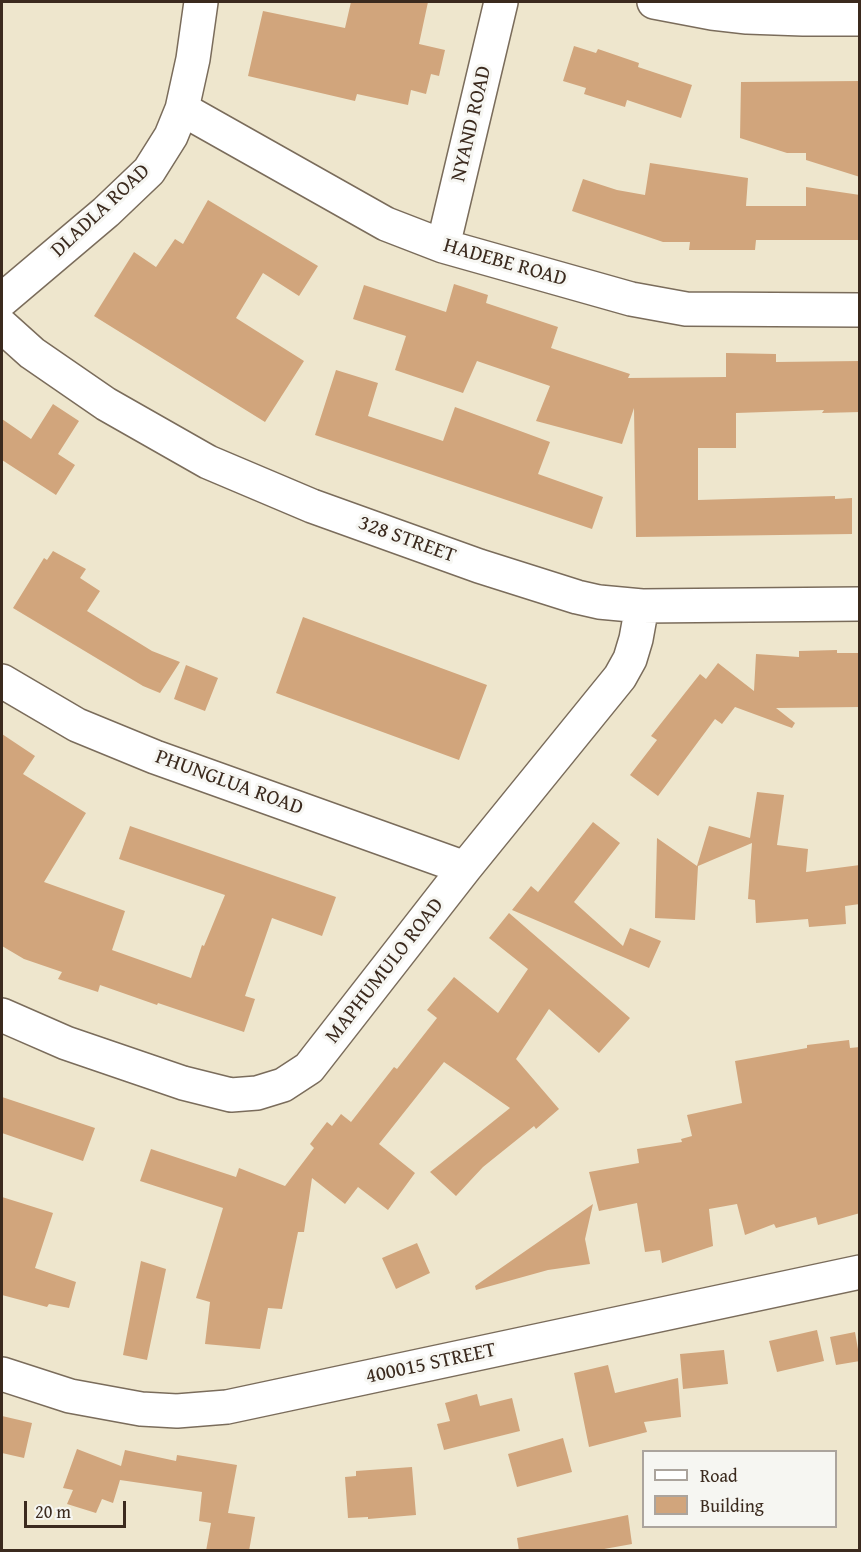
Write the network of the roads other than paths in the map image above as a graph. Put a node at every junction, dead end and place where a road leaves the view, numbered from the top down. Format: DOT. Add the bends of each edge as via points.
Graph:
graph roads {
  1 [pos="201,2"];
  2 [pos="501,2"];
  3 [pos="654,2"];
  4 [pos="805,10"];
  5 [pos="860,19"];
  6 [pos="182,109"];
  7 [pos="443,246"];
  8 [pos="2,300"];
  9 [pos="860,310"];
  10 [pos="2,326"];
  11 [pos="860,604"];
  12 [pos="642,606"];
  13 [pos="2,681"];
  14 [pos="465,868"];
  15 [pos="2,1015"];
  16 [pos="860,1272"];
  17 [pos="2,1374"];
  1 -- 6 [label="street, DLADLA ROAD"];
  2 -- 7 [label="street, NYAND ROAD"];
  3 -- 4 [label="street" via="712,13"];
  4 -- 5 [label="street"];
  6 -- 7 [label="street, HADEBE ROAD" via="387,224"];
  6 -- 8 [label="street, DLADLA ROAD" via="149,171"];
  7 -- 9 [label="street, HADEBE ROAD" via="631,299 686,309"];
  10 -- 12 [label="street, 328 STREET" via="32,353 106,404 208,462 312,506 479,566 577,597"];
  11 -- 12 [label="street, 328 STREET"];
  12 -- 14 [label="street, MAPHUMULO ROAD" via="630,659 620,677"];
  13 -- 14 [label="street, PHUNGLUA ROAD" via="78,725 155,757"];
  14 -- 15 [label="street, MAPHUMULO ROAD" via="309,1068 283,1084 257,1093 231,1095 183,1083 66,1043"];
  16 -- 17 [label="street, 400015 STREET" via="227,1407 141,1409 70,1396"];
}
